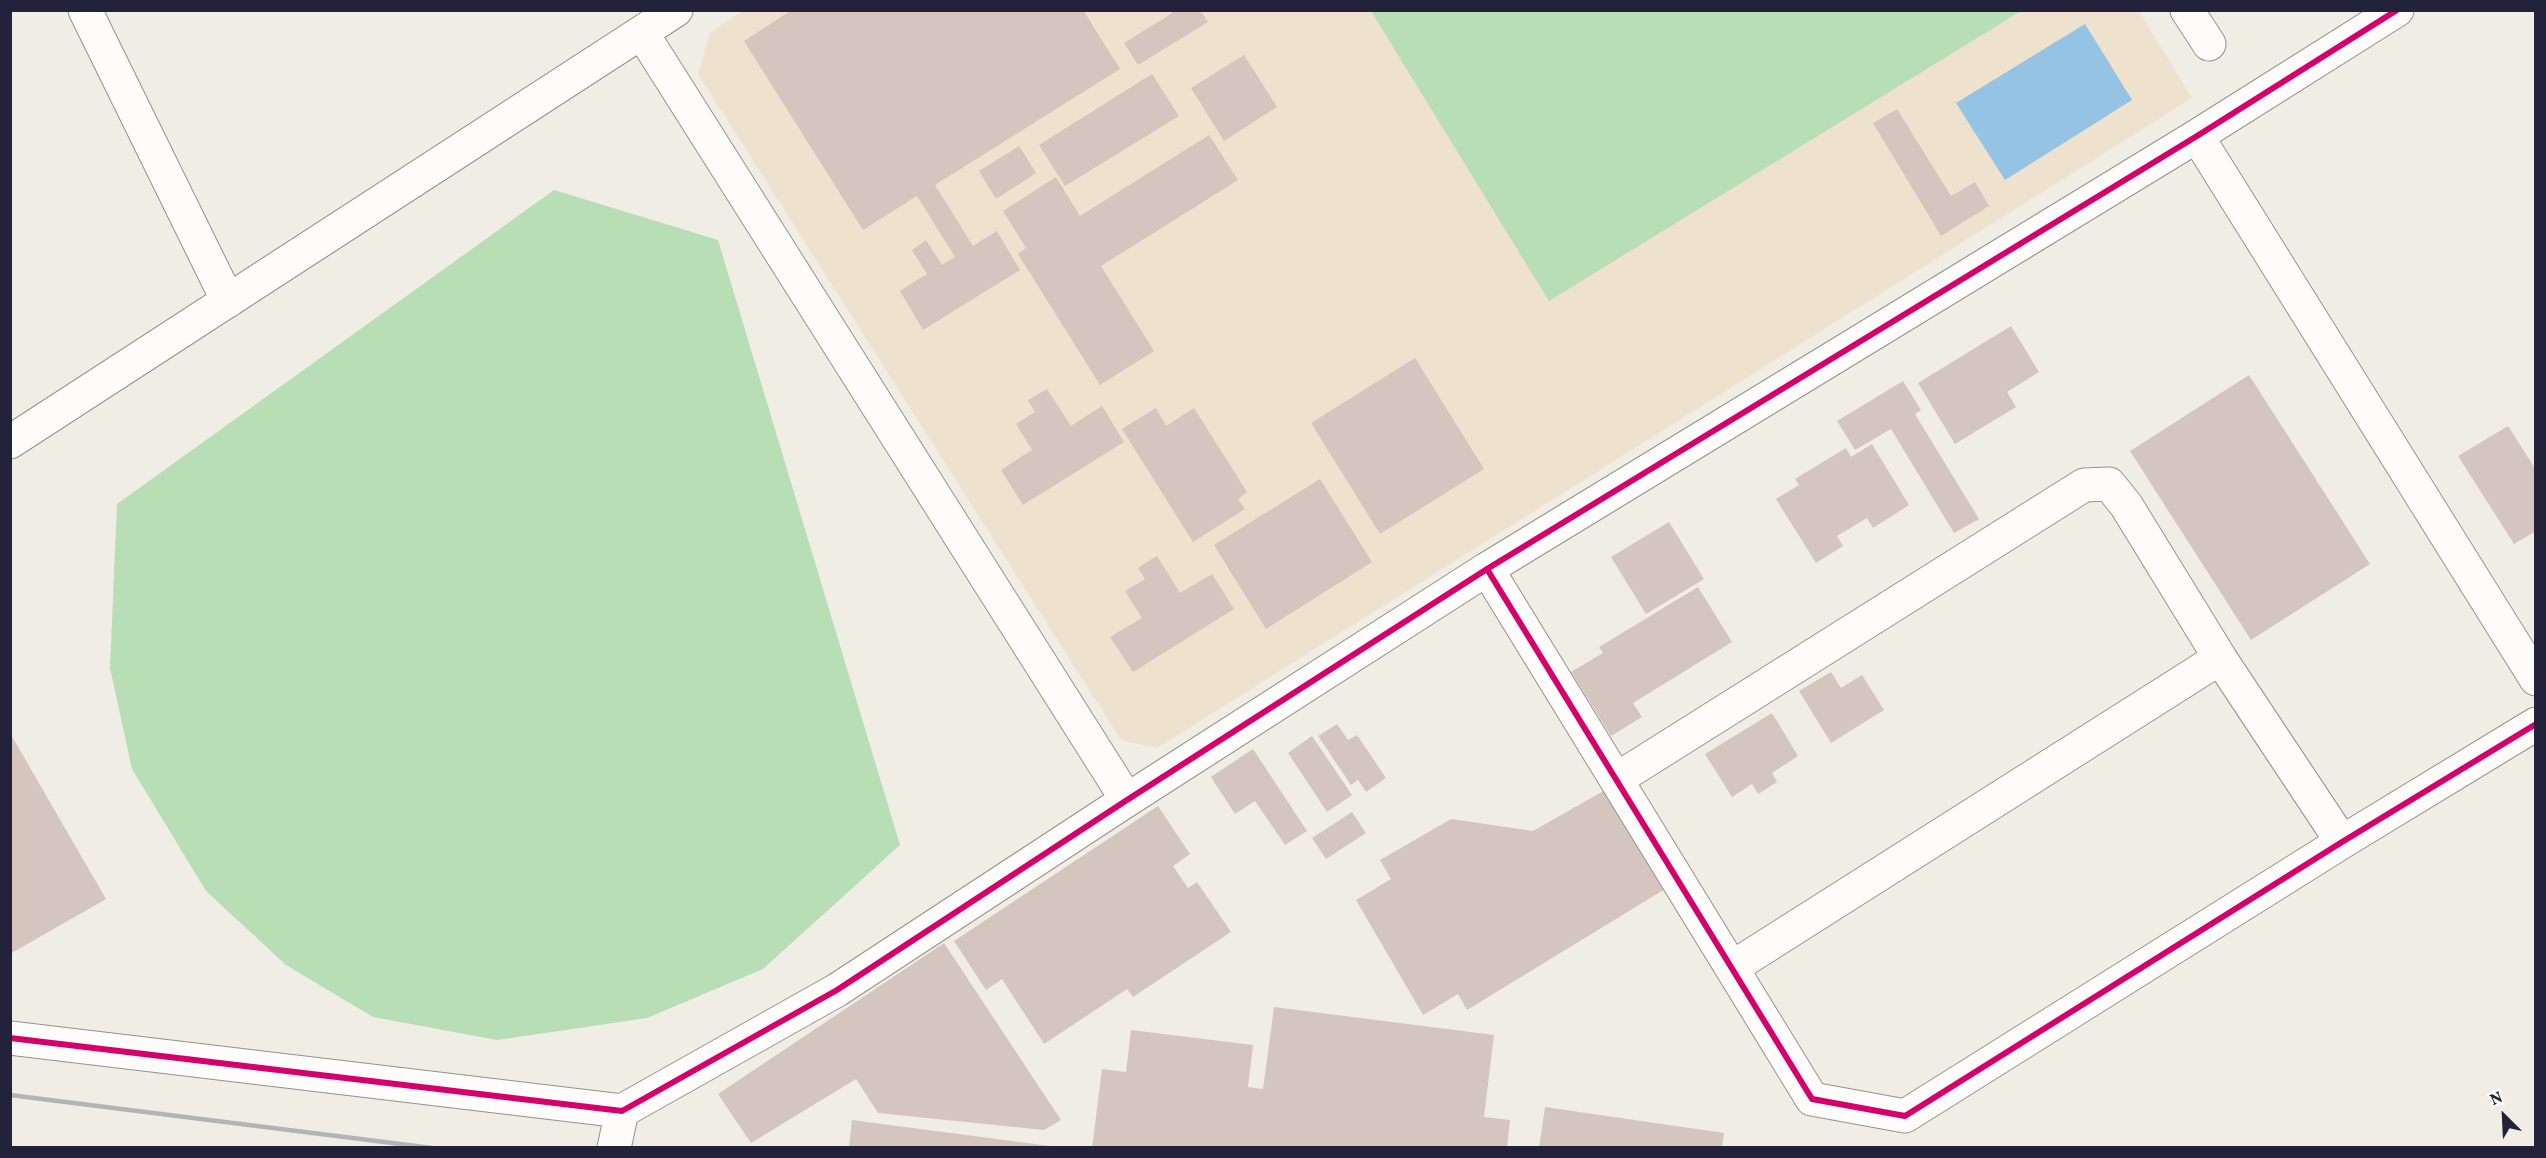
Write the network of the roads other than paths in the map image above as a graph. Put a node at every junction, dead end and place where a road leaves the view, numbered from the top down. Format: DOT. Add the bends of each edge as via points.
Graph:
graph roads {
  1 [pos="85,10"];
  2 [pos="676,10"];
  3 [pos="2187,10"];
  4 [pos="2397,10"];
  5 [pos="642,33"];
  6 [pos="2209,44"];
  7 [pos="2197,136"];
  8 [pos="228,301"];
  9 [pos="10,442"];
  10 [pos="1487,569"];
  11 [pos="2220,658"];
  12 [pos="2535,679"];
  13 [pos="2535,724"];
  14 [pos="1617,779"];
  15 [pos="1126,800"];
  16 [pos="2342,842"];
  17 [pos="1732,967"];
  18 [pos="10,1038"];
  19 [pos="622,1111"];
  20 [pos="614,1148"];
  1 -- 8 [label="street"];
  2 -- 5 [label="street"];
  3 -- 6 [label="street"];
  4 -- 7 [label="street"];
  5 -- 8 [label="street"];
  5 -- 15 [label="street"];
  7 -- 10 [label="street"];
  7 -- 12 [label="street"];
  8 -- 9 [label="street"];
  10 -- 14 [label="street"];
  10 -- 15 [label="street"];
  11 -- 14 [label="street" via="2126,505 2109,484 2084,485"];
  11 -- 16 [label="street"];
  11 -- 17 [label="street"];
  13 -- 16 [label="street"];
  14 -- 17 [label="street"];
  15 -- 19 [label="street" via="837,990"];
  16 -- 17 [label="street" via="1905,1116 1812,1099"];
  18 -- 19 [label="street"];
  19 -- 20 [label="street"];
}
